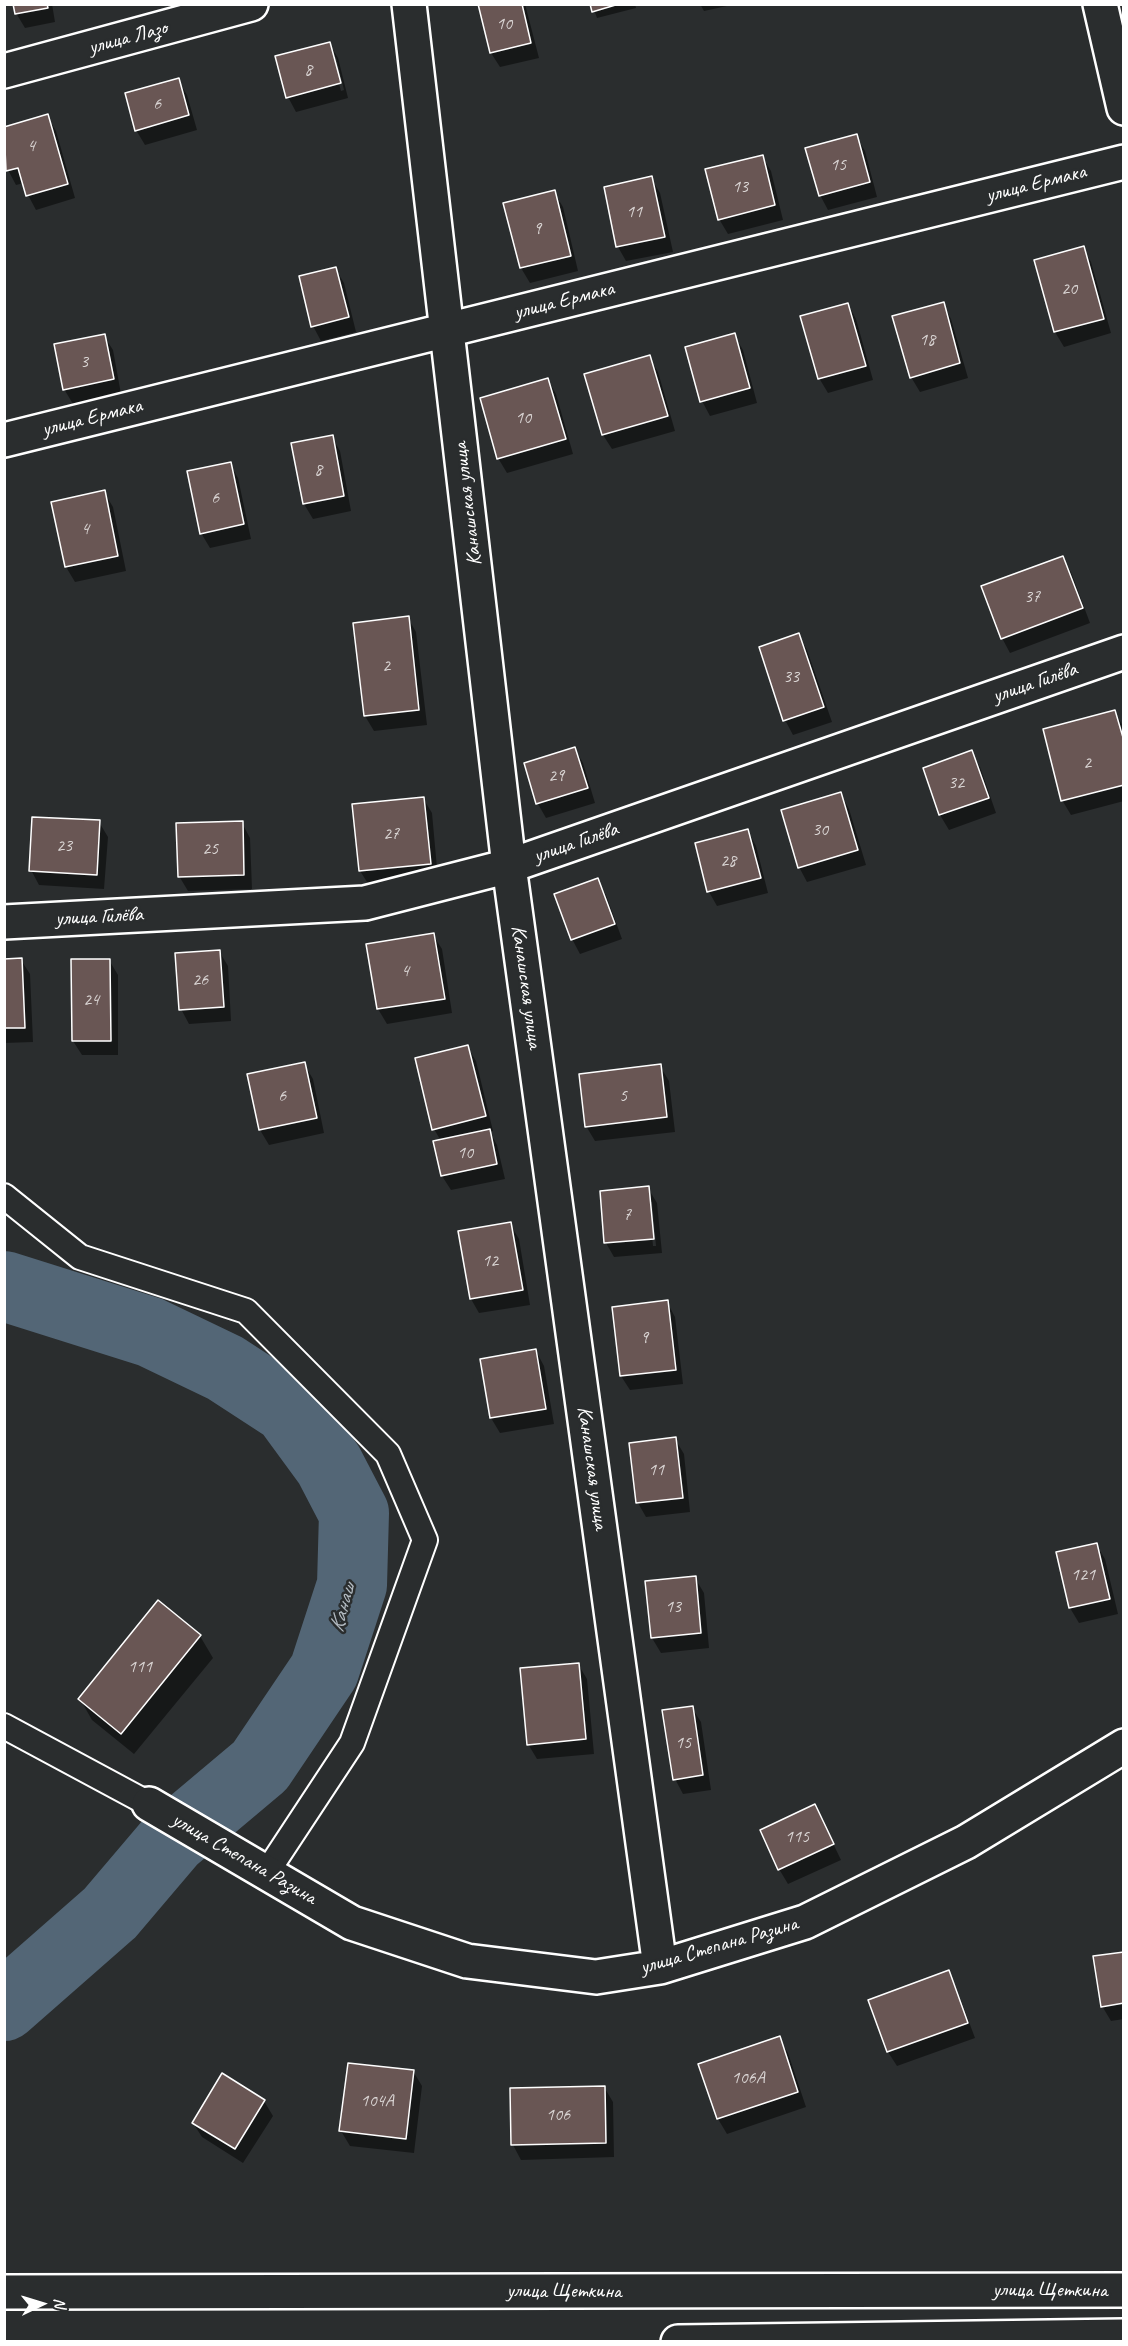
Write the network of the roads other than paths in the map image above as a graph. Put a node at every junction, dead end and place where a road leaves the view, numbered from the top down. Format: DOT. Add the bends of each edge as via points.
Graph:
graph roads {
  1 [pos="251,4"];
  2 [pos="409,4"];
  3 [pos="1100,4"];
  4 [pos="4,71"];
  5 [pos="1124,108"];
  6 [pos="1124,162"];
  7 [pos="447,329"];
  8 [pos="4,440"];
  9 [pos="1124,652"];
  10 [pos="509,866"];
  11 [pos="4,922"];
  12 [pos="4,1196"];
  13 [pos="4,1726"];
  14 [pos="1124,1746"];
  15 [pos="149,1804"];
  16 [pos="259,1868"];
  17 [pos="660,1967"];
  18 [pos="1124,2290"];
  19 [pos="4,2292"];
  20 [pos="1124,2336"];
  21 [pos="678,2342"];
  1 -- 4 [label="street, улица Лазо"];
  2 -- 7 [label="street, Канашская улица"];
  3 -- 5 [label="street"];
  6 -- 7 [label="street, улица Ермака"];
  7 -- 8 [label="street, улица Ермака"];
  7 -- 10 [label="street, Канашская улица"];
  9 -- 10 [label="street, улица Гилёва"];
  10 -- 11 [label="street, улица Гилёва" via="365,903"];
  10 -- 17 [label="street, Канашская улица"];
  12 -- 16 [label="lane" via="80,1257 246,1311 387,1454 425,1540 352,1743"];
  13 -- 15 [label="lane, улица Степана Разина"];
  14 -- 17 [label="street, улица Степана Разина" via="966,1842 805,1922"];
  15 -- 16 [label="street, улица Степана Разина"];
  16 -- 17 [label="street, улица Степана Разина" via="352,1923 467,1961 596,1977"];
  18 -- 19 [label="street, улица Щеткина"];
  20 -- 21 [label="street"];
}
